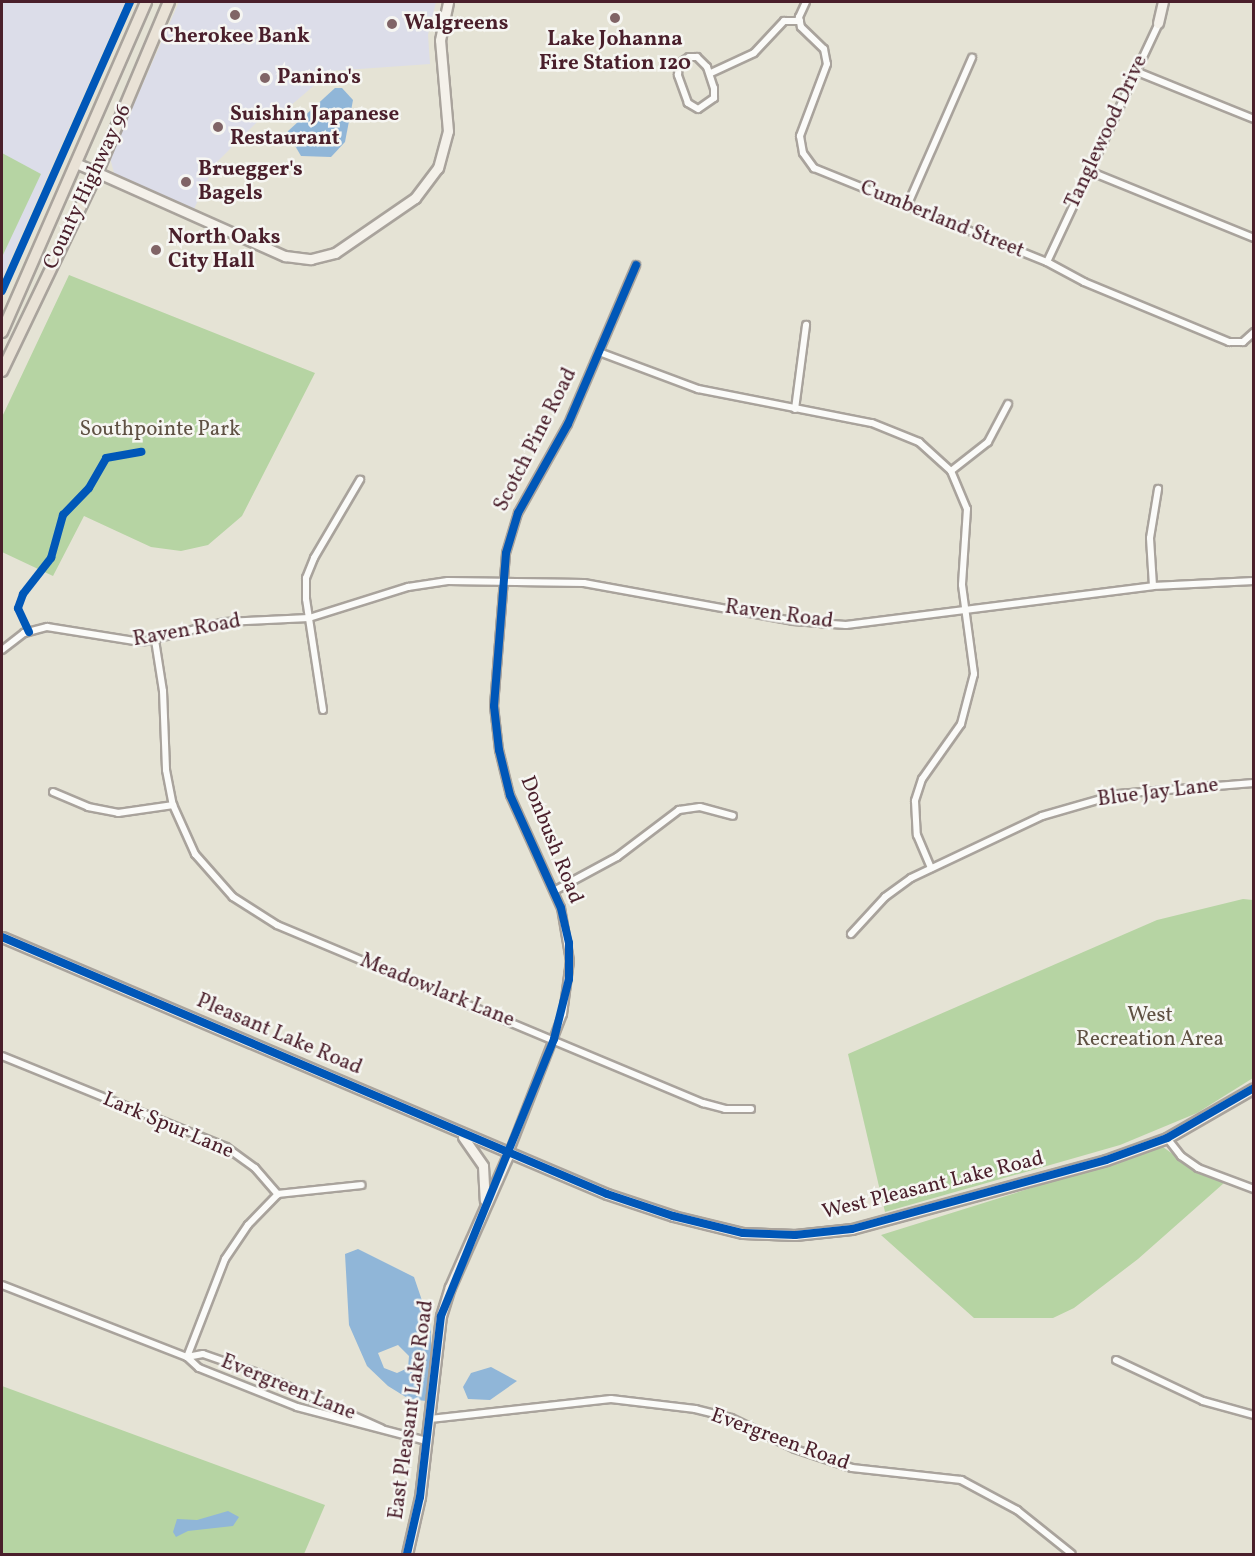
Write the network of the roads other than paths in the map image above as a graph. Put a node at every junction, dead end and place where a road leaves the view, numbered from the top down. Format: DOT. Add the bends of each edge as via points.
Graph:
graph roads {
  1 [pos="146,2"];
  2 [pos="169,2"];
  3 [pos="448,2"];
  4 [pos="806,2"];
  5 [pos="1163,2"];
  6 [pos="1168,2"];
  7 [pos="800,21"];
  8 [pos="1158,23"];
  9 [pos="972,58"];
  10 [pos="1135,71"];
  11 [pos="711,73"];
  12 [pos="1254,119"];
  13 [pos="78,164"];
  14 [pos="1089,171"];
  15 [pos="97,172"];
  16 [pos="907,206"];
  17 [pos="1254,238"];
  18 [pos="1047,262"];
  19 [pos="636,265"];
  20 [pos="806,325"];
  21 [pos="2,332"];
  22 [pos="1254,332"];
  23 [pos="599,352"];
  24 [pos="2,371"];
  25 [pos="1008,404"];
  26 [pos="795,409"];
  27 [pos="951,471"];
  28 [pos="360,480"];
  29 [pos="1158,489"];
  30 [pos="505,580"];
  31 [pos="1254,581"];
  32 [pos="1153,586"];
  33 [pos="966,612"];
  34 [pos="309,618"];
  35 [pos="155,640"];
  36 [pos="2,650"];
  37 [pos="323,710"];
  38 [pos="1254,783"];
  39 [pos="53,792"];
  40 [pos="173,805"];
  41 [pos="733,816"];
  42 [pos="932,868"];
  43 [pos="554,891"];
  44 [pos="851,934"];
  45 [pos="2,937"];
  46 [pos="554,1039"];
  47 [pos="2,1056"];
  48 [pos="1254,1088"];
  49 [pos="527,1107"];
  50 [pos="751,1108"];
  51 [pos="452,1128"];
  52 [pos="1167,1138"];
  53 [pos="509,1153"];
  54 [pos="543,1167"];
  55 [pos="362,1185"];
  56 [pos="1254,1189"];
  57 [pos="278,1194"];
  58 [pos="483,1212"];
  59 [pos="2,1285"];
  60 [pos="187,1357"];
  61 [pos="1116,1360"];
  62 [pos="1254,1415"];
  63 [pos="430,1419"];
  64 [pos="387,1432"];
  65 [pos="427,1441"];
  66 [pos="406,1554"];
  67 [pos="1072,1554"];
  1 -- 13 [label="main road, County Highway 96"];
  2 -- 15 [label="main road, County Highway 96"];
  3 -- 15 [label="street" via="440,40 448,131 441,162 425,189 346,249 317,258 285,256"];
  4 -- 7 [label="street"];
  5 -- 8 [label="street"];
  6 -- 8 [label="street, Tanglewood Drive"];
  7 -- 11 [label="street" via="784,21 754,53"];
  7 -- 16 [label="street, Cumberland Street" via="824,49 827,64 800,136 802,153 814,168"];
  8 -- 10 [label="street, Tanglewood Drive"];
  9 -- 16 [label="street"];
  10 -- 12 [label="street"];
  10 -- 14 [label="street, Tanglewood Drive"];
  11 -- 11 [label="street" via="714,98 698,109 683,93 679,64 697,57"];
  13 -- 15 [label="street"];
  13 -- 21 [label="main road, County Highway 96"];
  14 -- 17 [label="street"];
  14 -- 18 [label="street, Tanglewood Drive"];
  15 -- 24 [label="main road, County Highway 96"];
  16 -- 18 [label="street, Cumberland Street"];
  18 -- 22 [label="street, Cumberland Street" via="1084,282 1219,338 1243,342"];
  19 -- 23 [label="street"];
  20 -- 26 [label="street"];
  23 -- 26 [label="street, Scotch Pine Road" via="698,389"];
  23 -- 30 [label="street, Scotch Pine Road" via="568,424 513,526"];
  25 -- 27 [label="street" via="988,442"];
  26 -- 27 [label="street, Scotch Pine Road" via="857,418 906,436 931,449"];
  27 -- 33 [label="street, Scotch Pine Road" via="964,495 968,515 963,570"];
  28 -- 34 [label="street" via="309,568 305,589"];
  29 -- 32 [label="street" via="1150,538"];
  30 -- 33 [label="street, Raven Road" via="584,582 819,624 872,624"];
  30 -- 34 [label="street, Raven Road" via="428,583"];
  30 -- 43 [label="street, Donbush Road" via="494,706 498,750 510,795"];
  31 -- 32 [label="street, Raven Road"];
  32 -- 33 [label="street, Raven Road"];
  33 -- 42 [label="street" via="974,659 972,692 961,724 922,779 915,801 917,835"];
  34 -- 35 [label="street, Raven Road" via="225,622"];
  34 -- 37 [label="street"];
  35 -- 36 [label="street, Raven Road" via="126,642 47,627 24,633"];
  35 -- 40 [label="street, Meadowlark Lane" via="164,691 166,770"];
  38 -- 42 [label="street, Blue Jay Lane" via="1144,791 1092,800 1042,816"];
  39 -- 40 [label="street" via="88,807 118,813"];
  40 -- 46 [label="street, Meadowlark Lane" via="185,836 207,870 249,910"];
  41 -- 43 [label="street" via="700,807 679,810 617,857"];
  42 -- 44 [label="street, Blue Jay Lane" via="885,897"];
  43 -- 46 [label="street, Donbush Road" via="566,925 570,961 567,997"];
  45 -- 51 [label="street, Pleasant Lake Road"];
  46 -- 49 [label="street, Donbush Road"];
  46 -- 50 [label="street, Meadowlark Lane" via="703,1103 725,1109"];
  47 -- 57 [label="street, Lark Spur Lane" via="225,1147 255,1168"];
  48 -- 52 [label="street, West Pleasant Lake Road"];
  49 -- 53 [label="street, East Pleasant Lake Road"];
  51 -- 53 [label="street, Pleasant Lake Road"];
  51 -- 58 [label="street" via="471,1143 483,1166 487,1190"];
  52 -- 54 [label="street, West Pleasant Lake Road" via="1106,1160 874,1223 795,1235 743,1233 673,1216"];
  52 -- 56 [label="street" via="1180,1156 1198,1168"];
  53 -- 54 [label="street, Pleasant Lake Road"];
  53 -- 58 [label="street, East Pleasant Lake Road"];
  55 -- 57 [label="street"];
  57 -- 60 [label="street" via="248,1225 225,1259"];
  58 -- 63 [label="street, East Pleasant Lake Road" via="441,1316"];
  59 -- 60 [label="street, Evergreen Lane"];
  60 -- 64 [label="street, Evergreen Lane" via="199,1368 297,1407"];
  60 -- 64 [label="street, Evergreen Lane" via="203,1354 265,1376"];
  61 -- 62 [label="street" via="1203,1401"];
  63 -- 65 [label="street, East Pleasant Lake Road"];
  63 -- 67 [label="street, Evergreen Road" via="611,1399 694,1409 730,1418 795,1449 852,1468 960,1480 1017,1510"];
  64 -- 65 [label="street, Evergreen Lane"];
  65 -- 66 [label="street, East Pleasant Lake Road" via="417,1514"];
}
